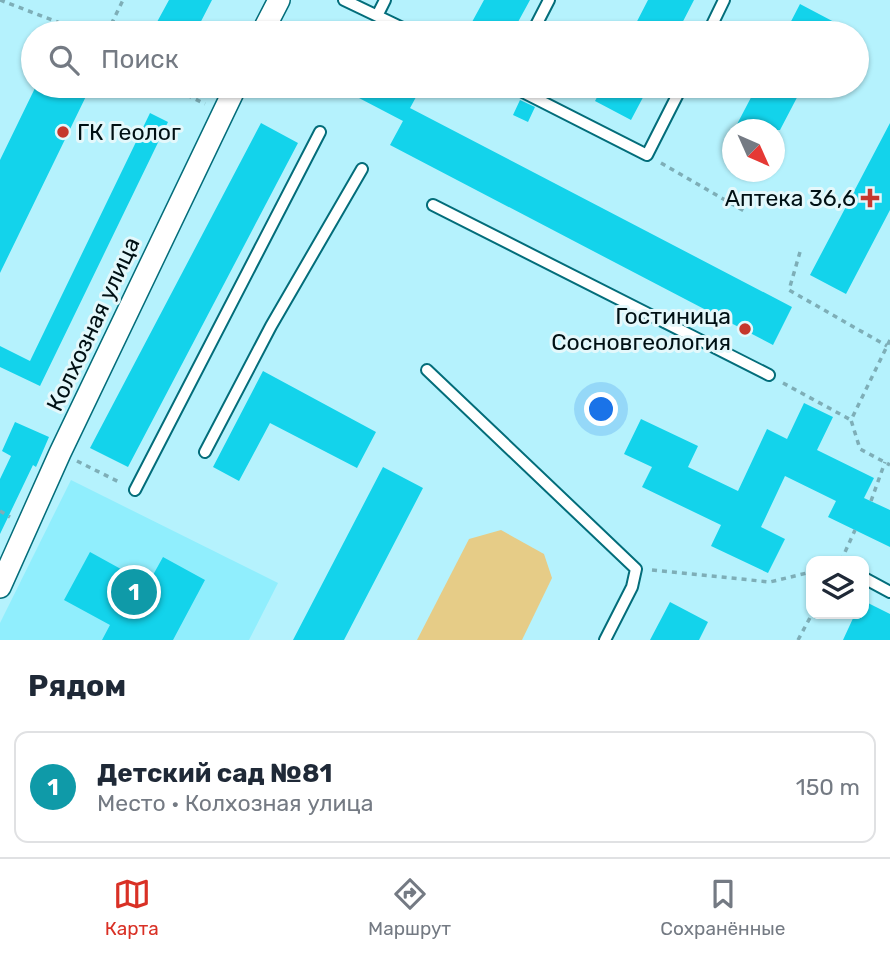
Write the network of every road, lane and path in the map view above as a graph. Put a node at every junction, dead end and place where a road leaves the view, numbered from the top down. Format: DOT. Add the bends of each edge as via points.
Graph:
graph roads {
  1 [pos="0,0"];
  2 [pos="123,0"];
  3 [pos="279,0"];
  4 [pos="344,0"];
  5 [pos="385,0"];
  6 [pos="549,0"];
  7 [pos="724,0"];
  8 [pos="378,14"];
  9 [pos="55,21"];
  10 [pos="113,21"];
  11 [pos="268,21"];
  12 [pos="391,21"];
  13 [pos="538,21"];
  14 [pos="714,21"];
  15 [pos="193,98"];
  16 [pos="230,98"];
  17 [pos="535,98"];
  18 [pos="676,98"];
  19 [pos="222,113"];
  20 [pos="320,132"];
  21 [pos="647,155"];
  22 [pos="362,169"];
  23 [pos="433,205"];
  24 [pos="744,211"];
  25 [pos="800,252"];
  26 [pos="890,340"];
  27 [pos="887,346"];
  28 [pos="427,370"];
  29 [pos="769,375"];
  30 [pos="851,420"];
  31 [pos="205,452"];
  32 [pos="60,453"];
  33 [pos="885,462"];
  34 [pos="890,465"];
  35 [pos="135,490"];
  36 [pos="870,501"];
  37 [pos="855,530"];
  38 [pos="843,556"];
  39 [pos="636,569"];
  40 [pos="806,573"];
  41 [pos="869,581"];
  42 [pos="0,587"];
  43 [pos="890,592"];
  44 [pos="809,619"];
  45 [pos="605,640"];
  46 [pos="797,640"];
  1 -- 9 [label="path"];
  2 -- 10 [label="path"];
  3 -- 11 [label="street"];
  4 -- 8 [label="lane"];
  5 -- 8 [label="lane"];
  6 -- 13 [label="lane"];
  7 -- 14 [label="lane"];
  8 -- 12 [label="lane"];
  15 -- 19 [label="path"];
  16 -- 19 [label="street, Колхозная улица"];
  17 -- 21 [label="lane"];
  18 -- 21 [label="lane"];
  19 -- 32 [label="street, Колхозная улица"];
  20 -- 35 [label="lane"];
  21 -- 24 [label="path"];
  22 -- 31 [label="lane"];
  23 -- 29 [label="lane"];
  25 -- 27 [label="path" via="789,290"];
  26 -- 27 [label="path"];
  27 -- 30 [label="path"];
  28 -- 39 [label="lane"];
  29 -- 30 [label="path"];
  30 -- 33 [label="path" via="860,449"];
  32 -- 35 [label="path"];
  32 -- 42 [label="street, Колхозная улица"];
  33 -- 34 [label="path"];
  33 -- 36 [label="path"];
  37 -- 38 [label="path"];
  39 -- 40 [label="path" via="769,582"];
  39 -- 45 [label="lane" via="632,587"];
  41 -- 43 [label="lane"];
  44 -- 46 [label="path"];
}
